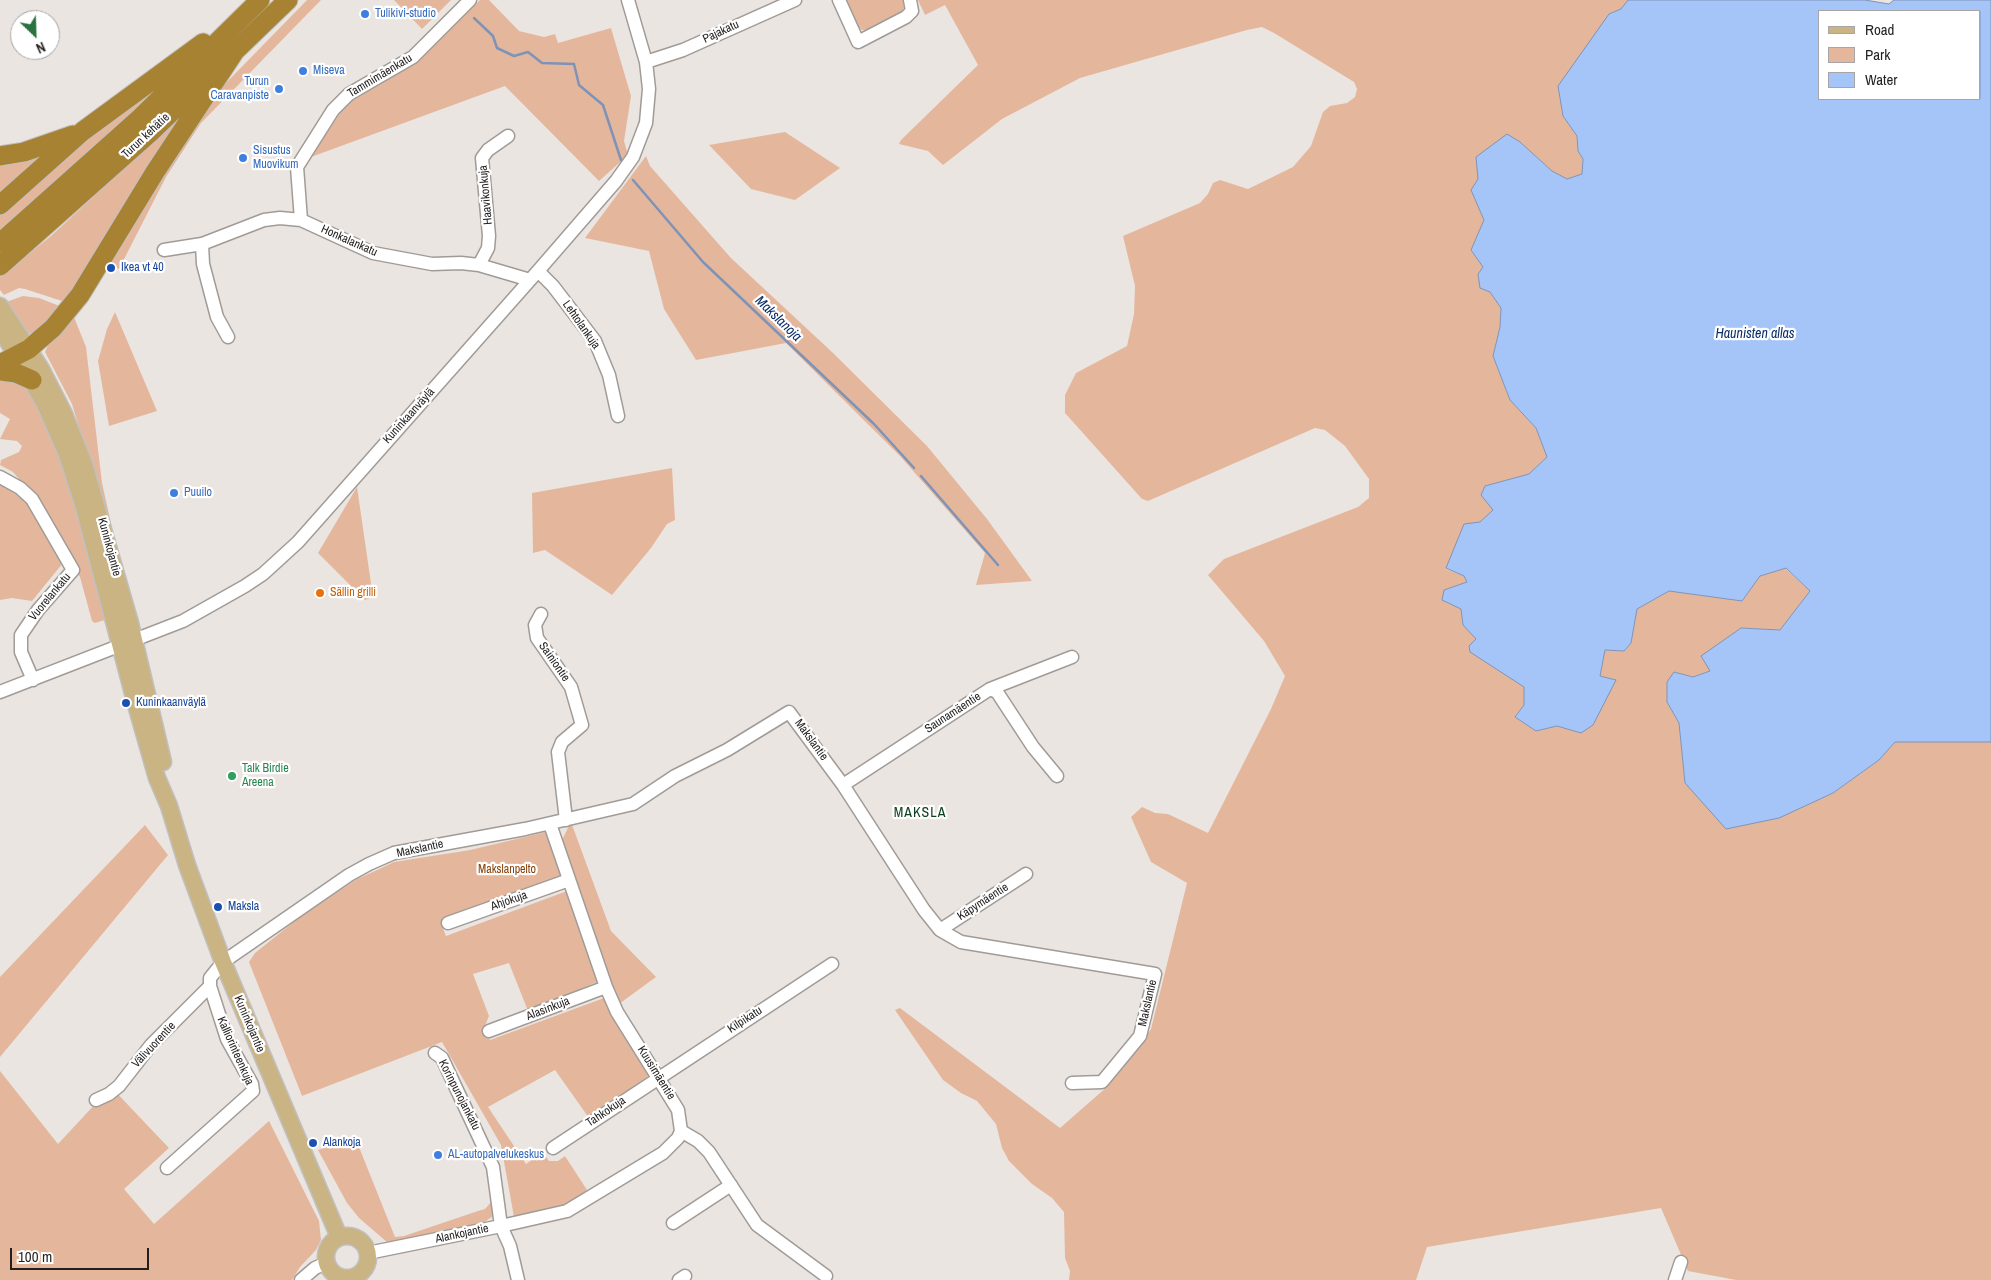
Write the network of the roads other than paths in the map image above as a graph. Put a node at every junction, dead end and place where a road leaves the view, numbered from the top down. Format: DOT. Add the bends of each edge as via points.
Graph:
graph roads {
  1 [pos="288,0"];
  2 [pos="470,0"];
  3 [pos="628,0"];
  4 [pos="795,0"];
  5 [pos="839,0"];
  6 [pos="910,0"];
  7 [pos="258,2"];
  8 [pos="235,51"];
  9 [pos="646,62"];
  10 [pos="83,131"];
  11 [pos="508,136"];
  12 [pos="0,156"];
  13 [pos="0,205"];
  14 [pos="301,220"];
  15 [pos="0,243"];
  16 [pos="202,244"];
  17 [pos="164,250"];
  18 [pos="479,265"];
  19 [pos="0,266"];
  20 [pos="534,275"];
  21 [pos="2,316"];
  22 [pos="228,337"];
  23 [pos="23,352"];
  24 [pos="0,364"];
  25 [pos="0,371"];
  26 [pos="32,380"];
  27 [pos="618,416"];
  28 [pos="0,477"];
  29 [pos="541,614"];
  30 [pos="127,644"];
  31 [pos="1072,657"];
  32 [pos="33,680"];
  33 [pos="990,689"];
  34 [pos="0,692"];
  35 [pos="1057,776"];
  36 [pos="843,784"];
  37 [pos="566,820"];
  38 [pos="550,824"];
  39 [pos="1026,874"];
  40 [pos="569,880"];
  41 [pos="448,923"];
  42 [pos="940,930"];
  43 [pos="224,962"];
  44 [pos="832,964"];
  45 [pos="210,986"];
  46 [pos="606,987"];
  47 [pos="489,1031"];
  48 [pos="435,1053"];
  49 [pos="659,1076"];
  50 [pos="1072,1083"];
  51 [pos="96,1100"];
  52 [pos="681,1131"];
  53 [pos="553,1148"];
  54 [pos="167,1168"];
  55 [pos="731,1185"];
  56 [pos="673,1223"];
  57 [pos="501,1226"];
  58 [pos="339,1237"];
  59 [pos="368,1253"];
  60 [pos="326,1262"];
  61 [pos="1681,1262"];
  62 [pos="826,1276"];
  63 [pos="354,1279"];
  64 [pos="301,1280"];
  65 [pos="518,1280"];
  66 [pos="1675,1280"];
  1 -- 8 [label="highway, Turun kehätie"];
  2 -- 14 [label="street, Tammimäenkatu" via="413,57 349,94 333,110 297,167"];
  3 -- 9 [label="street, Kuninkaanväylä"];
  4 -- 9 [label="street, Pajakatu" via="683,50"];
  5 -- 6 [label="street" via="858,42 906,17 912,11"];
  7 -- 10 [label="highway"];
  7 -- 15 [label="highway, Turun kehätie" via="140,117"];
  8 -- 19 [label="highway, Turun kehätie" via="93,185"];
  8 -- 23 [label="highway" via="155,172 80,295 61,320"];
  9 -- 20 [label="street, Kuninkaanväylä" via="647,116 633,157"];
  10 -- 12 [label="highway" via="24,152"];
  10 -- 13 [label="highway"];
  11 -- 18 [label="street, Haavikonkuja" via="482,158 489,236 488,248"];
  14 -- 16 [label="street, Honkalankatu" via="264,220"];
  14 -- 18 [label="street, Honkalankatu" via="372,253 432,264 461,262"];
  16 -- 17 [label="street, Honkalankatu"];
  16 -- 22 [label="street" via="203,264 217,317"];
  18 -- 20 [label="street, Honkalankatu"];
  20 -- 27 [label="street, Lehtolankuja" via="553,286 595,342 609,375"];
  20 -- 30 [label="street, Kuninkaanväylä" via="298,542 264,574 183,621"];
  21 -- 23 [label="main road, Kuninkojantie"];
  23 -- 24 [label="highway"];
  23 -- 26 [label="main road, Kuninkojantie"];
  23 -- 30 [label="main road, Kuninkojantie" via="56,396 84,464"];
  25 -- 26 [label="highway"];
  26 -- 30 [label="main road, Kuninkojantie" via="69,461"];
  28 -- 32 [label="street, Vuorelankatu" via="32,499 73,570 21,635 21,652"];
  29 -- 37 [label="street, Sainiontie" via="535,625 537,638 571,686 582,725 562,742 558,752"];
  30 -- 32 [label="street, Kuninkaanväylä"];
  30 -- 43 [label="main road, Kuninkojantie" via="157,778"];
  31 -- 33 [label="street, Saunamäentie"];
  32 -- 34 [label="street, Kuninkaanväylä"];
  33 -- 35 [label="street" via="997,692 1033,747"];
  33 -- 36 [label="street, Saunamäentie"];
  36 -- 37 [label="street, Makslantie" via="789,712 727,750 675,776 633,804"];
  36 -- 42 [label="street, Makslantie" via="894,867"];
  37 -- 38 [label="street, Makslantie"];
  38 -- 40 [label="street, Kuusimäentie"];
  38 -- 43 [label="street, Makslantie" via="427,846 386,857 349,875"];
  39 -- 42 [label="street, Käpymäentie"];
  40 -- 41 [label="street, Ahjokuja"];
  40 -- 46 [label="street, Kuusimäentie"];
  42 -- 50 [label="street, Makslantie" via="961,942 1155,974 1140,1036 1102,1082"];
  43 -- 45 [label="street" via="210,978"];
  43 -- 58 [label="main road, Kuninkojantie"];
  44 -- 49 [label="street, Kilpikatu"];
  45 -- 51 [label="street, Välivuorentie" via="151,1045 119,1086"];
  45 -- 54 [label="street, Kalliorinteenkuja" via="227,1039 253,1091"];
  46 -- 47 [label="street, Alasinkuja"];
  46 -- 49 [label="street, Kuusimäentie" via="617,1012"];
  48 -- 57 [label="street, Korinpunojankatu" via="442,1058 493,1167"];
  49 -- 52 [label="street, Kuusimäentie" via="678,1110"];
  49 -- 53 [label="street, Tahkokuja"];
  52 -- 55 [label="street" via="709,1152"];
  52 -- 57 [label="street" via="663,1153 568,1211"];
  55 -- 56 [label="street"];
  55 -- 62 [label="street" via="757,1225"];
  57 -- 59 [label="street, Alankojantie"];
  57 -- 65 [label="street, Alankojantie" via="510,1246"];
  58 -- 59 [label="main road" via="360,1241"];
  58 -- 60 [label="main road" via="326,1250"];
  59 -- 63 [label="main road" via="363,1271"];
  60 -- 63 [label="main road" via="329,1269 340,1277"];
  60 -- 64 [label="street"];
  61 -- 66 [label="street"];
}
